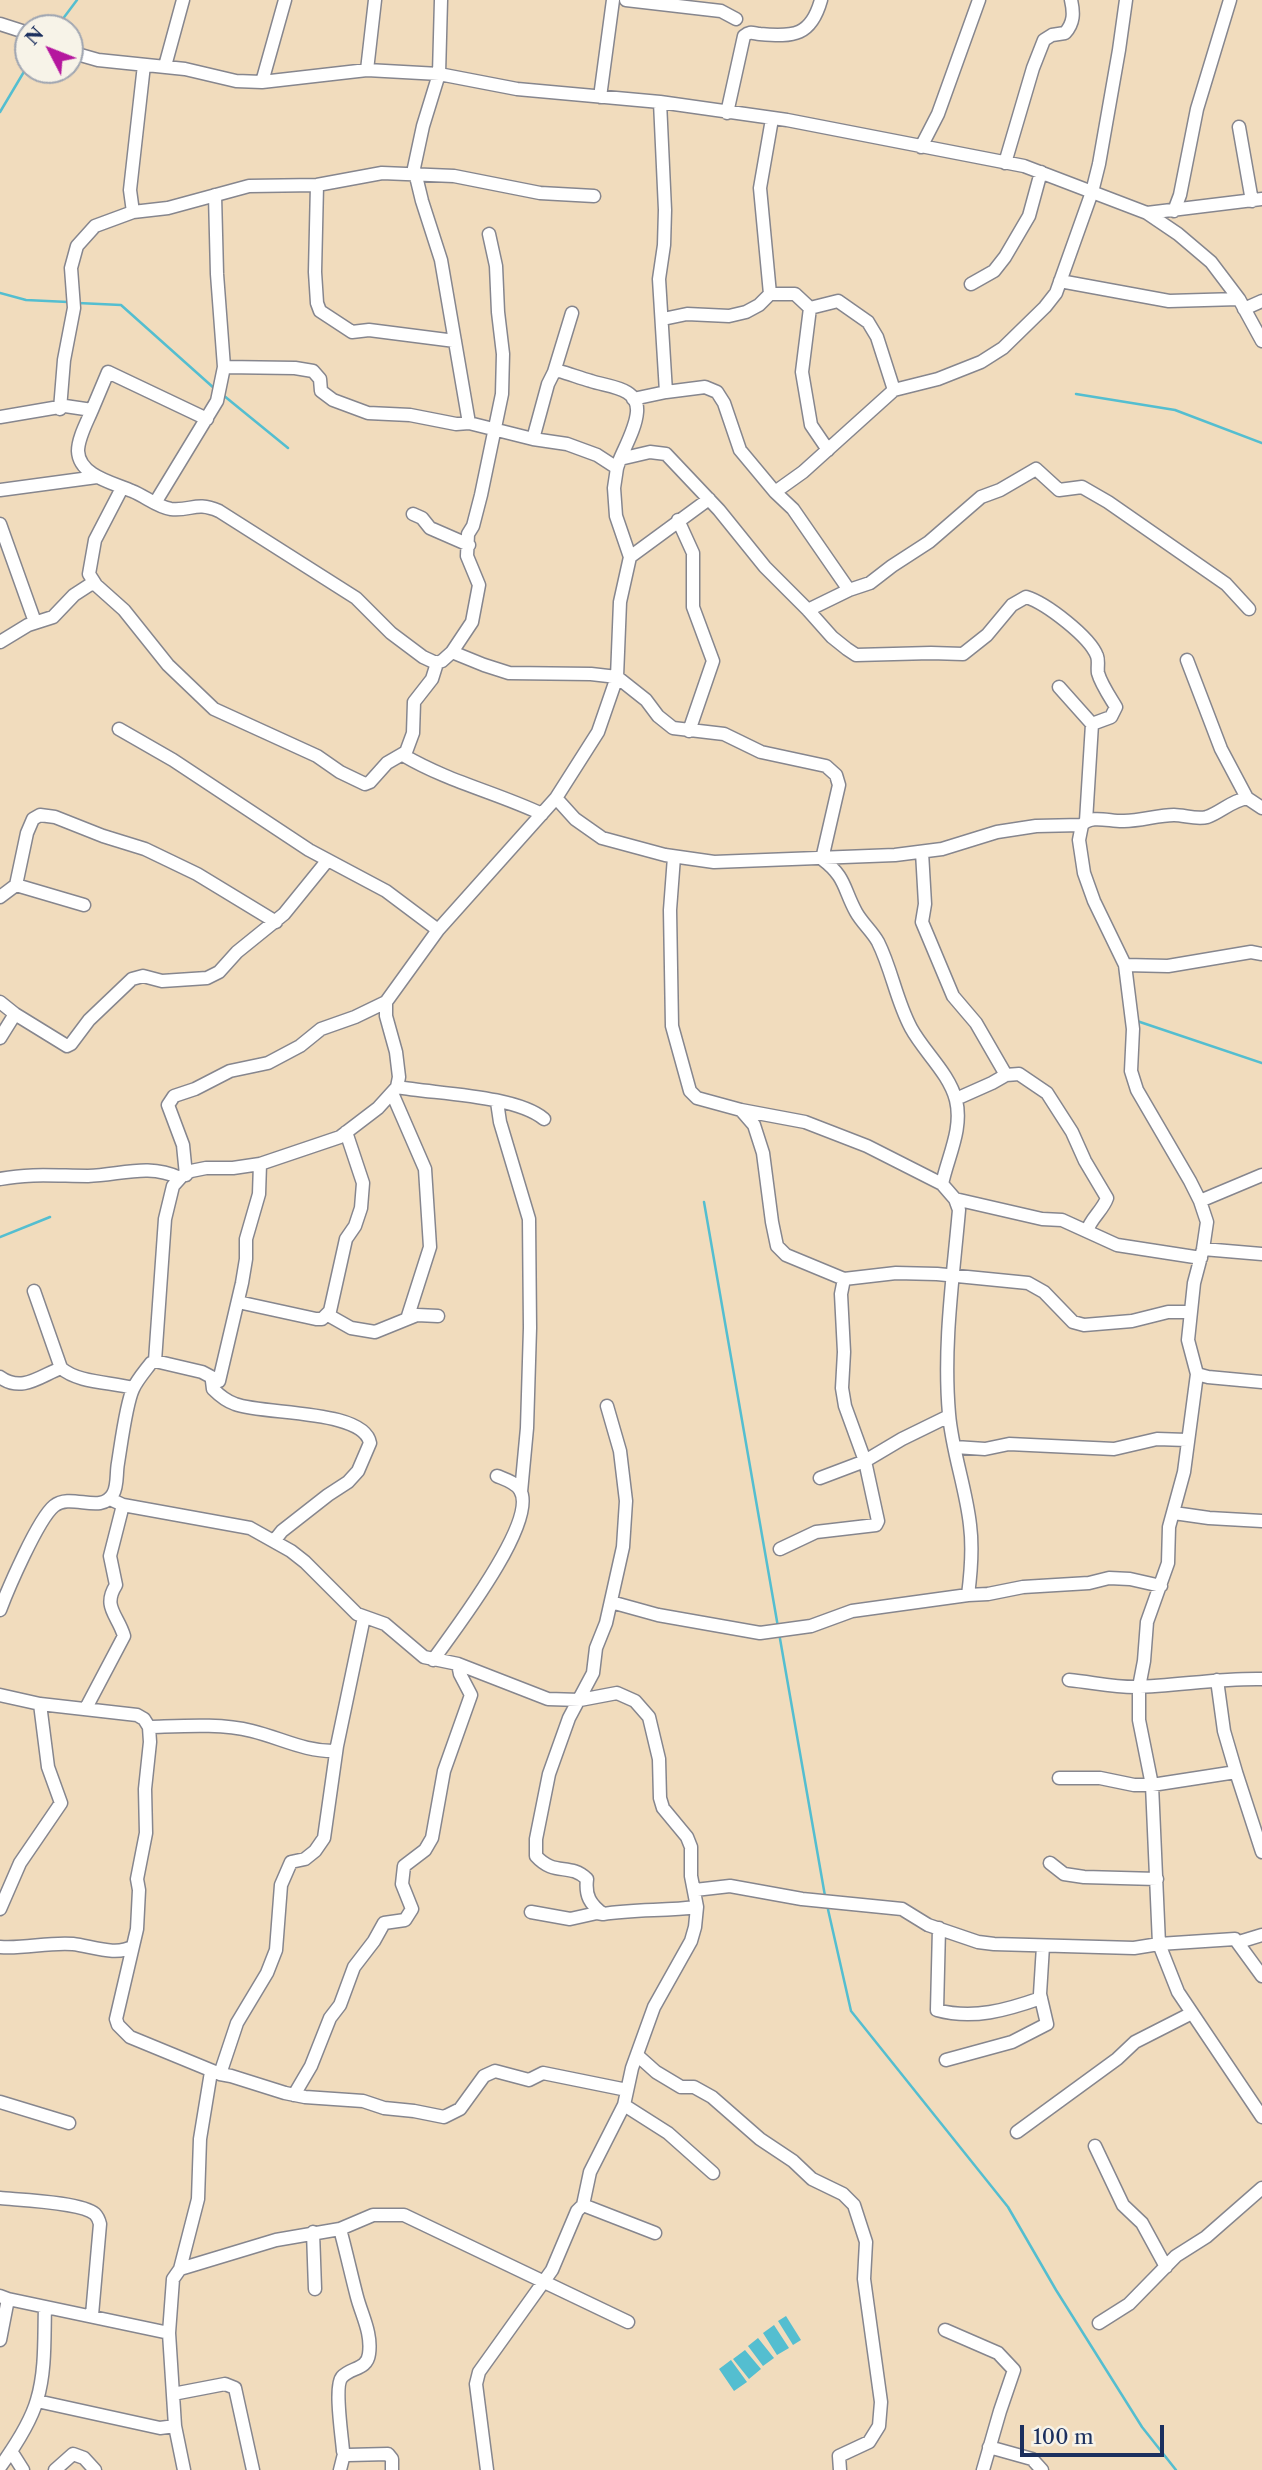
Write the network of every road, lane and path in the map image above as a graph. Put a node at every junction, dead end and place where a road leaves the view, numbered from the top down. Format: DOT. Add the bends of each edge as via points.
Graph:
graph roads {
  1 [pos="183,0"];
  2 [pos="285,0"];
  3 [pos="375,0"];
  4 [pos="440,0"];
  5 [pos="613,0"];
  6 [pos="626,0"];
  7 [pos="821,0"];
  8 [pos="979,0"];
  9 [pos="1071,0"];
  10 [pos="1126,0"];
  11 [pos="1230,0"];
  12 [pos="736,19"];
  13 [pos="84,56"];
  14 [pos="144,65"];
  15 [pos="165,66"];
  16 [pos="367,70"];
  17 [pos="439,74"];
  18 [pos="262,82"];
  19 [pos="600,97"];
  20 [pos="660,102"];
  21 [pos="727,113"];
  22 [pos="772,119"];
  23 [pos="1240,127"];
  24 [pos="921,147"];
  25 [pos="1005,163"];
  26 [pos="1041,172"];
  27 [pos="417,176"];
  28 [pos="317,185"];
  29 [pos="1092,192"];
  30 [pos="215,195"];
  31 [pos="594,196"];
  32 [pos="1257,200"];
  33 [pos="1174,211"];
  34 [pos="133,212"];
  35 [pos="1147,213"];
  36 [pos="489,234"];
  37 [pos="1060,281"];
  38 [pos="971,284"];
  39 [pos="771,294"];
  40 [pos="1262,300"];
  41 [pos="1242,304"];
  42 [pos="810,308"];
  43 [pos="572,313"];
  44 [pos="663,319"];
  45 [pos="455,341"];
  46 [pos="1262,341"];
  47 [pos="224,367"];
  48 [pos="554,372"];
  49 [pos="894,390"];
  50 [pos="666,392"];
  51 [pos="634,399"];
  52 [pos="60,409"];
  53 [pos="92,410"];
  54 [pos="0,417"];
  55 [pos="207,419"];
  56 [pos="469,423"];
  57 [pos="495,429"];
  58 [pos="533,439"];
  59 [pos="828,450"];
  60 [pos="619,464"];
  61 [pos="97,477"];
  62 [pos="122,488"];
  63 [pos="0,490"];
  64 [pos="775,492"];
  65 [pos="709,499"];
  66 [pos="155,503"];
  67 [pos="413,514"];
  68 [pos="678,520"];
  69 [pos="0,524"];
  70 [pos="469,544"];
  71 [pos="630,557"];
  72 [pos="94,582"];
  73 [pos="849,590"];
  74 [pos="1249,609"];
  75 [pos="808,610"];
  76 [pos="35,622"];
  77 [pos="0,642"];
  78 [pos="452,652"];
  79 [pos="1187,660"];
  80 [pos="437,663"];
  81 [pos="617,677"];
  82 [pos="1059,687"];
  83 [pos="1092,724"];
  84 [pos="120,729"];
  85 [pos="689,731"];
  86 [pos="403,755"];
  87 [pos="556,798"];
  88 [pos="1247,798"];
  89 [pos="1262,808"];
  90 [pos="542,814"];
  91 [pos="1084,823"];
  92 [pos="922,852"];
  93 [pos="674,857"];
  94 [pos="822,859"];
  95 [pos="327,860"];
  96 [pos="16,885"];
  97 [pos="0,897"];
  98 [pos="84,905"];
  99 [pos="276,922"];
  100 [pos="438,930"];
  101 [pos="1262,954"];
  102 [pos="1125,965"];
  103 [pos="0,1002"];
  104 [pos="386,1002"];
  105 [pos="15,1014"];
  106 [pos="0,1038"];
  107 [pos="1006,1075"];
  108 [pos="395,1090"];
  109 [pos="956,1099"];
  110 [pos="496,1102"];
  111 [pos="741,1111"];
  112 [pos="544,1119"];
  113 [pos="346,1132"];
  114 [pos="261,1164"];
  115 [pos="1262,1175"];
  116 [pos="183,1177"];
  117 [pos="0,1179"];
  118 [pos="942,1184"];
  119 [pos="956,1199"];
  120 [pos="1200,1201"];
  121 [pos="1087,1231"];
  122 [pos="1202,1254"];
  123 [pos="1262,1254"];
  124 [pos="953,1276"];
  125 [pos="844,1279"];
  126 [pos="34,1290"];
  127 [pos="238,1302"];
  128 [pos="1190,1312"];
  129 [pos="327,1315"];
  130 [pos="438,1316"];
  131 [pos="407,1319"];
  132 [pos="155,1361"];
  133 [pos="61,1368"];
  134 [pos="1197,1374"];
  135 [pos="0,1377"];
  136 [pos="219,1381"];
  137 [pos="1262,1382"];
  138 [pos="133,1388"];
  139 [pos="607,1406"];
  140 [pos="949,1416"];
  141 [pos="1187,1440"];
  142 [pos="956,1447"];
  143 [pos="865,1461"];
  144 [pos="496,1476"];
  145 [pos="820,1478"];
  146 [pos="522,1492"];
  147 [pos="110,1499"];
  148 [pos="123,1505"];
  149 [pos="1174,1513"];
  150 [pos="1262,1521"];
  151 [pos="274,1541"];
  152 [pos="780,1549"];
  153 [pos="1161,1586"];
  154 [pos="968,1595"];
  155 [pos="611,1602"];
  156 [pos="0,1610"];
  157 [pos="364,1617"];
  158 [pos="433,1660"];
  159 [pos="458,1664"];
  160 [pos="1069,1679"];
  161 [pos="1262,1679"];
  162 [pos="1217,1680"];
  163 [pos="1139,1687"];
  164 [pos="0,1695"];
  165 [pos="580,1700"];
  166 [pos="40,1704"];
  167 [pos="86,1708"];
  168 [pos="149,1727"];
  169 [pos="336,1751"];
  170 [pos="1236,1772"];
  171 [pos="1059,1778"];
  172 [pos="1152,1785"];
  173 [pos="1262,1852"];
  174 [pos="1050,1863"];
  175 [pos="1157,1879"];
  176 [pos="695,1890"];
  177 [pos="696,1907"];
  178 [pos="0,1909"];
  179 [pos="531,1912"];
  180 [pos="603,1914"];
  181 [pos="939,1928"];
  182 [pos="1262,1935"];
  183 [pos="1239,1942"];
  184 [pos="1159,1944"];
  185 [pos="133,1946"];
  186 [pos="1044,1946"];
  187 [pos="0,1947"];
  188 [pos="1262,1976"];
  189 [pos="1041,1998"];
  190 [pos="1192,2013"];
  191 [pos="637,2055"];
  192 [pos="946,2060"];
  193 [pos="215,2073"];
  194 [pos="626,2090"];
  195 [pos="294,2095"];
  196 [pos="0,2102"];
  197 [pos="624,2105"];
  198 [pos="1262,2116"];
  199 [pos="69,2123"];
  200 [pos="1017,2132"];
  201 [pos="1095,2146"];
  202 [pos="713,2174"];
  203 [pos="1262,2188"];
  204 [pos="0,2198"];
  205 [pos="583,2205"];
  206 [pos="340,2229"];
  207 [pos="313,2232"];
  208 [pos="655,2233"];
  209 [pos="1166,2267"];
  210 [pos="180,2270"];
  211 [pos="544,2281"];
  212 [pos="315,2289"];
  213 [pos="4,2297"];
  214 [pos="44,2307"];
  215 [pos="92,2315"];
  216 [pos="628,2322"];
  217 [pos="1099,2323"];
  218 [pos="944,2330"];
  219 [pos="169,2333"];
  220 [pos="0,2340"];
  221 [pos="173,2394"];
  222 [pos="37,2401"];
  223 [pos="175,2426"];
  224 [pos="989,2447"];
  225 [pos="11,2451"];
  226 [pos="344,2454"];
  227 [pos="0,2467"];
  228 [pos="23,2470"];
  229 [pos="55,2470"];
  230 [pos="94,2470"];
  231 [pos="184,2470"];
  232 [pos="253,2470"];
  233 [pos="340,2470"];
  234 [pos="392,2470"];
  235 [pos="487,2470"];
  236 [pos="840,2470"];
  237 [pos="983,2470"];
  238 [pos="1042,2470"];
  1 -- 15 [label="street"];
  2 -- 18 [label="street"];
  3 -- 16 [label="street"];
  4 -- 17 [label="street"];
  5 -- 19 [label="street"];
  6 -- 12 [label="street" via="722,11"];
  7 -- 21 [label="street" via="817,17 801,31 744,36"];
  8 -- 24 [label="street" via="939,114"];
  9 -- 25 [label="street" via="1074,19 1070,28 1044,40"];
  10 -- 29 [label="street"];
  11 -- 33 [label="street" via="1197,109"];
  13 -- 14 [label="street"];
  14 -- 15 [label="street"];
  14 -- 34 [label="street" via="131,190"];
  15 -- 18 [label="street"];
  16 -- 17 [label="street"];
  16 -- 18 [label="street"];
  17 -- 19 [label="street" via="517,89"];
  17 -- 27 [label="street" via="423,126 414,168"];
  19 -- 20 [label="street"];
  20 -- 21 [label="street"];
  20 -- 44 [label="street" via="665,210 659,279"];
  21 -- 22 [label="street"];
  22 -- 24 [label="street"];
  22 -- 39 [label="street" via="760,188"];
  23 -- 32 [label="street"];
  24 -- 25 [label="street"];
  25 -- 26 [label="street"];
  26 -- 29 [label="street"];
  26 -- 38 [label="street" via="1030,216 994,271"];
  27 -- 28 [label="street" via="382,173"];
  27 -- 31 [label="street" via="454,176 540,193"];
  27 -- 45 [label="street" via="441,260"];
  28 -- 30 [label="street" via="249,186"];
  28 -- 45 [label="street" via="315,272 320,311 352,332"];
  29 -- 35 [label="street"];
  29 -- 37 [label="street"];
  30 -- 34 [label="street"];
  30 -- 47 [label="street"];
  32 -- 33 [label="street"];
  33 -- 35 [label="street"];
  34 -- 52 [label="street" via="95,226 77,246 71,268 73,304"];
  35 -- 41 [label="street" via="1211,262"];
  36 -- 57 [label="street" via="503,354"];
  37 -- 41 [label="street" via="1169,301"];
  37 -- 49 [label="street" via="1045,307 1003,348 938,379"];
  39 -- 42 [label="street" via="795,293"];
  39 -- 44 [label="street" via="746,312 729,316 687,314"];
  40 -- 41 [label="street"];
  41 -- 46 [label="street"];
  42 -- 49 [label="street" via="838,301 865,318 877,337"];
  42 -- 59 [label="street" via="802,372 811,425"];
  43 -- 48 [label="street"];
  44 -- 50 [label="street"];
  45 -- 56 [label="street"];
  47 -- 55 [label="street" via="217,401"];
  47 -- 56 [label="street" via="313,371 320,379 321,391 368,413"];
  48 -- 51 [label="street" via="614,386"];
  48 -- 58 [label="street"];
  49 -- 59 [label="street"];
  50 -- 51 [label="street"];
  50 -- 64 [label="street" via="705,387 718,392 740,450"];
  51 -- 60 [label="street" via="637,415"];
  52 -- 53 [label="street"];
  52 -- 54 [label="street"];
  53 -- 55 [label="street" via="108,372"];
  53 -- 61 [label="street" via="78,453 81,463"];
  55 -- 66 [label="street"];
  56 -- 57 [label="street"];
  57 -- 58 [label="street"];
  57 -- 70 [label="street"];
  58 -- 60 [label="street" via="567,444"];
  59 -- 64 [label="street"];
  60 -- 65 [label="street" via="650,452 666,454"];
  60 -- 71 [label="street" via="614,488 616,516"];
  61 -- 62 [label="street"];
  61 -- 63 [label="street"];
  62 -- 66 [label="street"];
  62 -- 72 [label="street" via="95,540 89,567"];
  64 -- 73 [label="street" via="793,509"];
  65 -- 68 [label="street"];
  65 -- 75 [label="street"];
  66 -- 80 [label="street" via="176,509 205,505 219,511 356,598 391,633"];
  67 -- 70 [label="street" via="430,528"];
  68 -- 71 [label="street"];
  68 -- 85 [label="street" via="693,552 693,607 713,661"];
  69 -- 76 [label="street"];
  70 -- 78 [label="street" via="467,556 479,585 472,622"];
  71 -- 81 [label="street" via="620,602"];
  72 -- 76 [label="street" via="74,594 53,617"];
  72 -- 86 [label="street" via="124,610 167,665 214,709 317,756 365,784"];
  73 -- 74 [label="street" via="870,583 929,542 981,497 1036,469 1059,489 1082,487 1108,502 1226,584"];
  73 -- 75 [label="street"];
  75 -- 83 [label="street" via="856,655 954,655 963,654 987,635 1012,605 1026,597 1034,600 1052,609 1097,656 1098,674 1116,707 1111,717"];
  76 -- 77 [label="street"];
  78 -- 80 [label="street"];
  78 -- 81 [label="street" via="509,673"];
  79 -- 88 [label="street" via="1221,749"];
  80 -- 86 [label="street" via="432,679 414,702 414,733"];
  81 -- 85 [label="street" via="673,728"];
  81 -- 87 [label="street" via="598,732"];
  82 -- 83 [label="street"];
  83 -- 91 [label="street"];
  84 -- 95 [label="street"];
  85 -- 94 [label="street" via="724,734 761,751 826,766 836,775 839,785"];
  86 -- 90 [label="street" via="431,771"];
  87 -- 90 [label="street"];
  87 -- 93 [label="street" via="602,838"];
  88 -- 89 [label="street"];
  88 -- 91 [label="street" via="1201,818 1171,815"];
  90 -- 100 [label="street"];
  91 -- 92 [label="street" via="997,832"];
  91 -- 102 [label="street" via="1079,840 1084,873"];
  92 -- 94 [label="street"];
  92 -- 107 [label="street" via="922,922 953,996 976,1023"];
  93 -- 94 [label="street" via="714,862"];
  93 -- 111 [label="street" via="671,1026 690,1091 697,1098"];
  94 -- 109 [label="street" via="837,871 856,912 877,940 901,1008"];
  95 -- 99 [label="street"];
  95 -- 100 [label="street" via="386,891"];
  96 -- 97 [label="street"];
  96 -- 98 [label="street"];
  96 -- 99 [label="street" via="33,819 55,817 145,849"];
  99 -- 105 [label="street" via="207,978 132,979 66,1046"];
  100 -- 104 [label="street"];
  101 -- 102 [label="street" via="1168,966"];
  102 -- 120 [label="street" via="1133,1029 1131,1071 1137,1090"];
  103 -- 105 [label="street"];
  104 -- 108 [label="street" via="399,1077"];
  104 -- 116 [label="street" via="321,1029 268,1063 230,1072 174,1096 168,1105 183,1145"];
  105 -- 106 [label="street"];
  107 -- 109 [label="street"];
  107 -- 121 [label="street" via="1019,1074 1047,1093 1105,1192 1105,1204"];
  108 -- 110 [label="street"];
  108 -- 113 [label="street"];
  108 -- 131 [label="street" via="425,1169 430,1247"];
  109 -- 118 [label="street" via="957,1135"];
  110 -- 112 [label="street" via="531,1110"];
  110 -- 146 [label="street" via="528,1219 530,1328"];
  111 -- 118 [label="street" via="805,1122 867,1146"];
  111 -- 125 [label="street" via="759,1136 777,1246 786,1255"];
  113 -- 114 [label="street"];
  113 -- 129 [label="street" via="363,1183 361,1208 346,1239"];
  114 -- 116 [label="street" via="206,1168"];
  114 -- 127 [label="street"];
  115 -- 120 [label="street"];
  116 -- 117 [label="street" via="161,1170 137,1170"];
  116 -- 132 [label="street" via="173,1186 165,1219"];
  118 -- 119 [label="street"];
  119 -- 121 [label="street" via="1062,1220"];
  119 -- 124 [label="street"];
  120 -- 122 [label="street" via="1207,1222"];
  121 -- 122 [label="street" via="1117,1245"];
  122 -- 123 [label="street"];
  122 -- 128 [label="street"];
  124 -- 125 [label="street" via="896,1273"];
  124 -- 128 [label="street" via="1028,1283 1044,1292 1073,1322 1084,1325"];
  124 -- 140 [label="street" via="948,1322"];
  125 -- 143 [label="street" via="842,1388"];
  126 -- 133 [label="street"];
  127 -- 129 [label="street" via="316,1319"];
  127 -- 136 [label="street"];
  128 -- 134 [label="street" via="1188,1340"];
  129 -- 131 [label="street" via="351,1328 375,1332"];
  130 -- 131 [label="street"];
  132 -- 136 [label="street"];
  132 -- 138 [label="street"];
  133 -- 135 [label="street" via="29,1384 9,1384"];
  133 -- 138 [label="street" via="80,1379"];
  134 -- 137 [label="street"];
  134 -- 141 [label="street"];
  136 -- 151 [label="street" via="212,1381 213,1389 233,1404 340,1420 369,1438 368,1452 348,1482"];
  138 -- 147 [label="street"];
  139 -- 155 [label="street" via="620,1451 626,1501 623,1547"];
  140 -- 142 [label="street"];
  140 -- 143 [label="street"];
  141 -- 142 [label="street" via="1157,1439 1114,1449 1009,1444 985,1449"];
  141 -- 149 [label="street"];
  142 -- 154 [label="street" via="970,1525"];
  143 -- 145 [label="street"];
  143 -- 152 [label="street" via="876,1525 816,1532"];
  144 -- 146 [label="street"];
  146 -- 158 [label="street" via="523,1507 507,1550"];
  147 -- 148 [label="street"];
  147 -- 156 [label="street" via="99,1503 62,1501 52,1507"];
  148 -- 151 [label="street" via="230,1523"];
  148 -- 167 [label="street" via="110,1556 116,1585 109,1605 124,1636"];
  149 -- 150 [label="street"];
  149 -- 153 [label="street"];
  151 -- 157 [label="street" via="305,1562"];
  153 -- 154 [label="street" via="1110,1578"];
  153 -- 163 [label="street" via="1147,1622"];
  154 -- 155 [label="street" via="852,1611 811,1626 760,1633"];
  155 -- 165 [label="street" via="596,1647 593,1674"];
  157 -- 158 [label="street" via="384,1624"];
  157 -- 169 [label="street"];
  158 -- 159 [label="street"];
  159 -- 165 [label="street" via="548,1699"];
  159 -- 195 [label="street" via="471,1695 444,1771 432,1838 425,1850 404,1866 402,1884 412,1909 405,1920 384,1923 354,1968"];
  160 -- 163 [label="street"];
  161 -- 162 [label="street"];
  162 -- 163 [label="street"];
  162 -- 170 [label="street"];
  163 -- 172 [label="street" via="1139,1720"];
  164 -- 166 [label="street"];
  165 -- 176 [label="street" via="618,1693 635,1701 649,1717 659,1759 660,1798 691,1847"];
  165 -- 180 [label="street" via="549,1774 536,1856 546,1867 581,1873 587,1879 592,1906"];
  166 -- 167 [label="street"];
  166 -- 178 [label="street" via="48,1767 61,1803 20,1863"];
  167 -- 168 [label="street" via="136,1715"];
  168 -- 169 [label="street" via="190,1725 251,1731 300,1748"];
  168 -- 185 [label="street" via="146,1833 136,1879"];
  169 -- 193 [label="street" via="324,1838 315,1852 291,1862 281,1885 276,1950"];
  170 -- 172 [label="street"];
  170 -- 173 [label="street"];
  171 -- 172 [label="street" via="1100,1777"];
  172 -- 175 [label="street"];
  174 -- 175 [label="street" via="1064,1874 1083,1877"];
  175 -- 184 [label="street"];
  176 -- 177 [label="street"];
  176 -- 181 [label="street" via="730,1886 902,1909"];
  177 -- 180 [label="street"];
  177 -- 191 [label="street" via="691,1941 654,2007"];
  179 -- 180 [label="street" via="569,1919"];
  181 -- 186 [label="street" via="978,1942"];
  181 -- 189 [label="street" via="937,2010 970,2015"];
  182 -- 183 [label="street"];
  183 -- 184 [label="street" via="1227,1938"];
  183 -- 188 [label="street"];
  184 -- 186 [label="street" via="1134,1948"];
  184 -- 190 [label="street" via="1178,1992"];
  185 -- 187 [label="street" via="122,1950 73,1944"];
  185 -- 193 [label="street" via="118,2025 142,2043"];
  186 -- 189 [label="street"];
  189 -- 192 [label="street" via="1047,2024 1012,2042"];
  190 -- 198 [label="street"];
  190 -- 200 [label="street" via="1135,2042"];
  191 -- 194 [label="street"];
  191 -- 236 [label="street" via="681,2087 694,2087 712,2097 813,2179 854,2204 866,2242 864,2279 881,2402 879,2426 869,2442 839,2456"];
  193 -- 195 [label="street"];
  193 -- 210 [label="street" via="200,2139 198,2199"];
  194 -- 195 [label="street" via="543,2073 528,2080 495,2071 484,2076 460,2109 444,2117 363,2101"];
  194 -- 197 [label="street"];
  196 -- 199 [label="street"];
  197 -- 202 [label="street" via="668,2133"];
  197 -- 205 [label="street" via="590,2172"];
  201 -- 209 [label="street" via="1123,2205 1142,2223"];
  203 -- 209 [label="street"];
  204 -- 215 [label="street" via="79,2207 98,2217"];
  205 -- 208 [label="street"];
  205 -- 211 [label="street"];
  206 -- 207 [label="street"];
  206 -- 211 [label="street" via="373,2215 404,2215"];
  206 -- 226 [label="street" via="369,2329 369,2355 363,2365 340,2379"];
  207 -- 210 [label="street"];
  207 -- 212 [label="street"];
  209 -- 217 [label="street" via="1129,2304"];
  210 -- 219 [label="street" via="173,2279"];
  211 -- 216 [label="street"];
  211 -- 235 [label="street" via="476,2379"];
  213 -- 214 [label="street"];
  213 -- 220 [label="street"];
  214 -- 215 [label="street"];
  214 -- 222 [label="street" via="44,2356"];
  215 -- 219 [label="street"];
  218 -- 224 [label="street" via="998,2353 1014,2370"];
  219 -- 221 [label="street"];
  221 -- 223 [label="street"];
  221 -- 232 [label="street" via="225,2384 235,2388"];
  222 -- 223 [label="street" via="160,2428"];
  222 -- 225 [label="street"];
  223 -- 231 [label="street"];
  224 -- 237 [label="street"];
  224 -- 238 [label="street" via="1032,2459"];
  225 -- 227 [label="street"];
  225 -- 228 [label="street"];
  226 -- 233 [label="street"];
  226 -- 234 [label="street" via="388,2454"];
  229 -- 230 [label="street" via="74,2454"];
}
